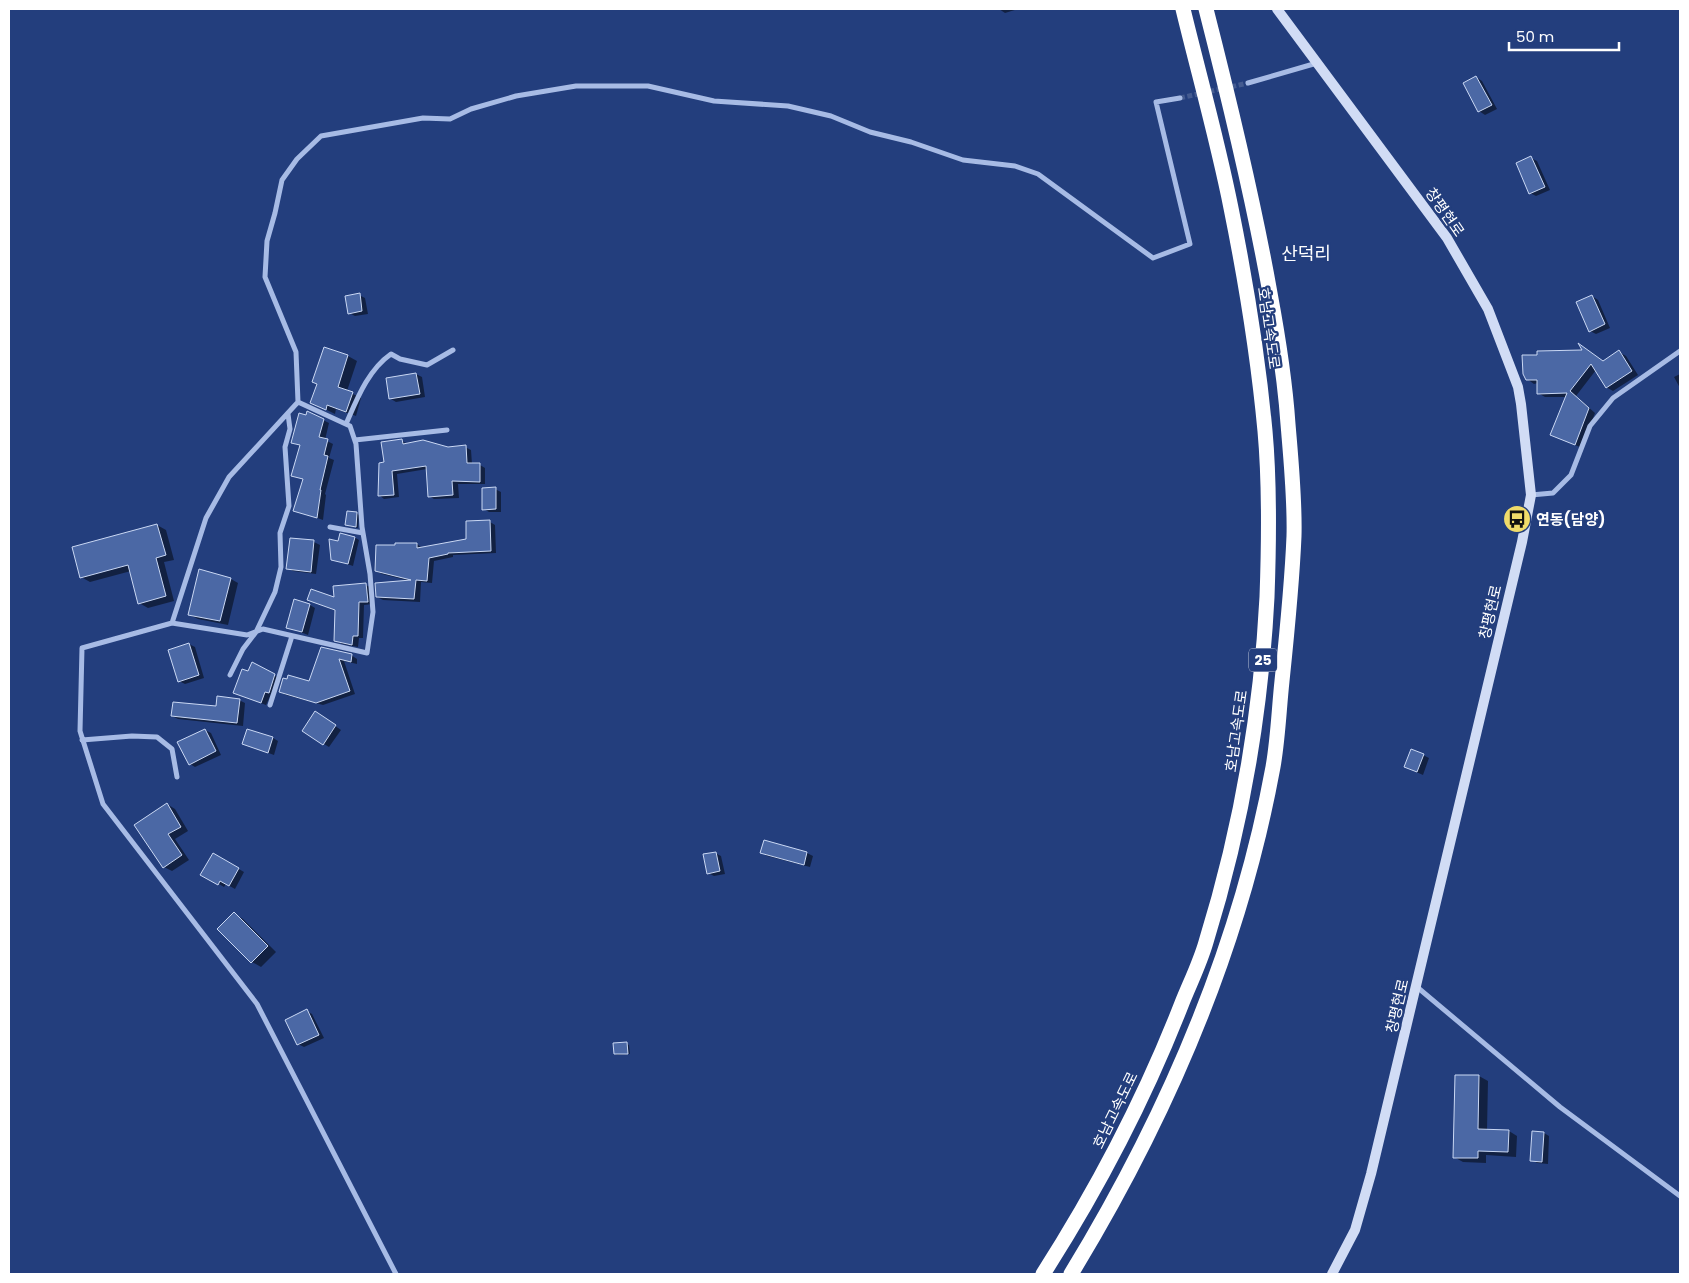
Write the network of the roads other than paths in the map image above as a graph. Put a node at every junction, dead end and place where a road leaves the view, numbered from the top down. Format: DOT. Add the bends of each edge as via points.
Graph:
graph roads {
  1 [pos="1183,9"];
  2 [pos="1206,9"];
  3 [pos="1277,9"];
  4 [pos="1317,63"];
  5 [pos="1248,83"];
  6 [pos="1180,98"];
  7 [pos="453,350"];
  8 [pos="1680,351"];
  9 [pos="298,402"];
  10 [pos="288,414"];
  11 [pos="346,424"];
  12 [pos="447,430"];
  13 [pos="355,440"];
  14 [pos="1531,495"];
  15 [pos="330,528"];
  16 [pos="363,534"];
  17 [pos="172,623"];
  18 [pos="256,632"];
  19 [pos="292,636"];
  20 [pos="230,675"];
  21 [pos="270,705"];
  22 [pos="82,740"];
  23 [pos="177,777"];
  24 [pos="1416,986"];
  25 [pos="1680,1196"];
  26 [pos="396,1274"];
  27 [pos="1043,1274"];
  28 [pos="1071,1274"];
  29 [pos="1332,1274"];
  1 -- 27 [label="highway, 호남고속도로 / 25" via="1231,207 1252,325 1265,434 1270,534 1260,690 1232,851 1205,944 1169,1038 1126,1131"];
  2 -- 28 [label="highway, 호남고속도로 / 25" via="1258,227 1288,421 1294,533 1275,756 1254,851 1226,949 1189,1044 1105,1219"];
  3 -- 4 [label="main road, 창평현로"];
  4 -- 5 [label="street"];
  4 -- 14 [label="main road, 창평현로" via="1447,238 1488,310 1518,387"];
  6 -- 9 [label="street" via="1156,102 1190,244 1153,258 1038,174 1015,166 963,160 870,132 831,116 788,106 714,101 648,86 576,86 516,96 471,109 450,120 423,118 321,136 297,159 282,180 267,241 265,277 296,352"];
  7 -- 11 [label="street" via="427,365 391,354 381,361 365,384"];
  8 -- 14 [label="street" via="1613,398 1590,426 1571,475 1553,493"];
  9 -- 10 [label="street"];
  9 -- 11 [label="street"];
  10 -- 17 [label="street" via="229,478 206,518"];
  10 -- 18 [label="street" via="289,506 280,533 281,567 275,592"];
  11 -- 13 [label="street" via="350,426"];
  12 -- 13 [label="street"];
  13 -- 16 [label="street"];
  14 -- 24 [label="main road, 창평현로"];
  15 -- 16 [label="street"];
  16 -- 19 [label="street" via="373,612 366,653"];
  17 -- 18 [label="street" via="248,635"];
  17 -- 22 [label="street" via="82,648"];
  18 -- 19 [label="street" via="263,629"];
  18 -- 20 [label="street"];
  19 -- 21 [label="street"];
  22 -- 23 [label="street" via="132,736 157,738 172,749"];
  22 -- 26 [label="street" via="103,804 257,1004"];
  24 -- 25 [label="street" via="1560,1107"];
  24 -- 29 [label="main road, 창평현로" via="1355,1230"];
}
